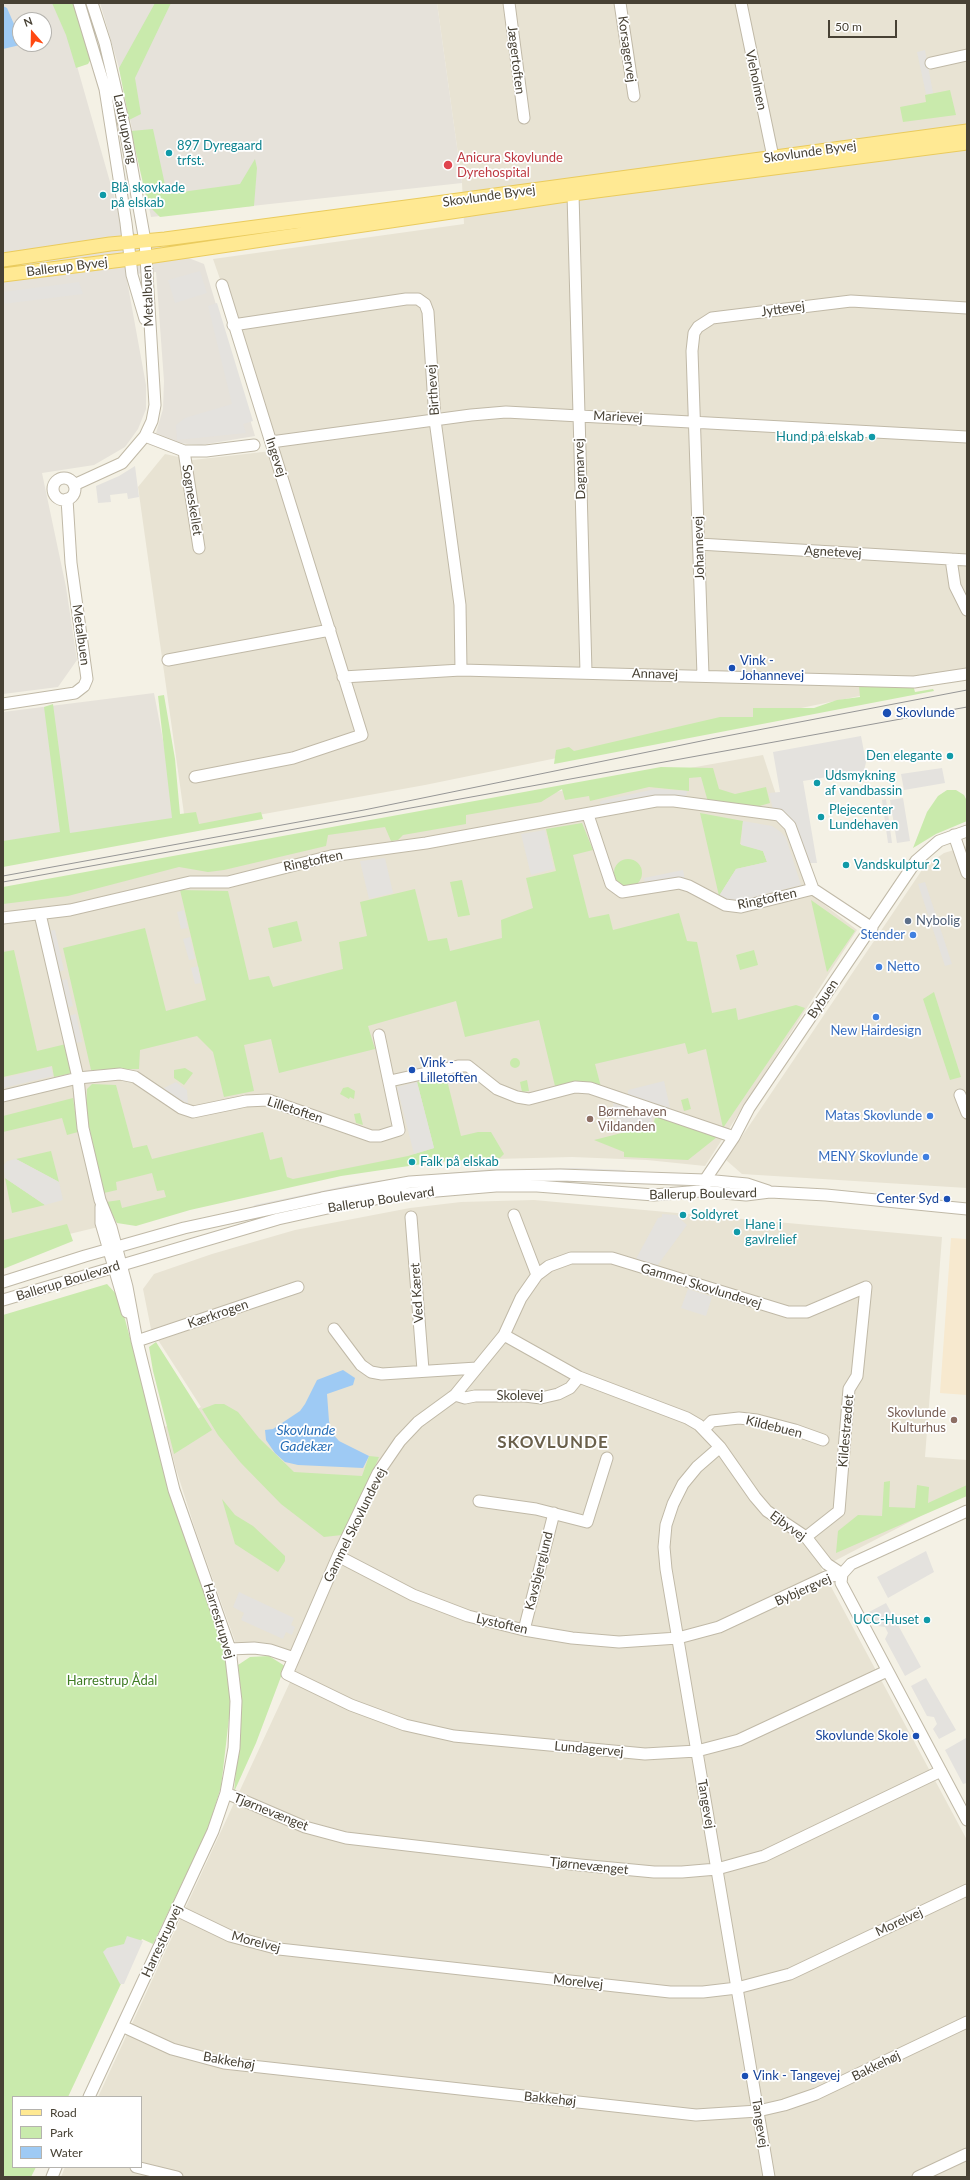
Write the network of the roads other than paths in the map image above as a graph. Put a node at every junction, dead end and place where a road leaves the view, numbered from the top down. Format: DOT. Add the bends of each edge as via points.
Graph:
graph roads {
  1 [pos="79,3"];
  2 [pos="92,3"];
  3 [pos="509,3"];
  4 [pos="620,3"];
  5 [pos="740,3"];
  6 [pos="967,55"];
  7 [pos="931,63"];
  8 [pos="634,96"];
  9 [pos="524,118"];
  10 [pos="967,130"];
  11 [pos="967,142"];
  12 [pos="773,157"];
  13 [pos="573,194"];
  14 [pos="145,241"];
  15 [pos="129,242"];
  16 [pos="147,257"];
  17 [pos="130,259"];
  18 [pos="3,260"];
  19 [pos="3,275"];
  20 [pos="222,285"];
  21 [pos="967,308"];
  22 [pos="233,325"];
  23 [pos="150,334"];
  24 [pos="578,415"];
  25 [pos="435,420"];
  26 [pos="696,421"];
  27 [pos="146,436"];
  28 [pos="967,437"];
  29 [pos="271,442"];
  30 [pos="254,445"];
  31 [pos="184,451"];
  32 [pos="74,485"];
  33 [pos="66,499"];
  34 [pos="698,544"];
  35 [pos="199,548"];
  36 [pos="951,559"];
  37 [pos="967,560"];
  38 [pos="967,610"];
  39 [pos="330,630"];
  40 [pos="168,660"];
  41 [pos="461,670"];
  42 [pos="586,672"];
  43 [pos="967,674"];
  44 [pos="703,675"];
  45 [pos="343,677"];
  46 [pos="3,704"];
  47 [pos="195,776"];
  48 [pos="588,815"];
  49 [pos="967,831"];
  50 [pos="954,835"];
  51 [pos="967,873"];
  52 [pos="813,888"];
  53 [pos="40,914"];
  54 [pos="3,918"];
  55 [pos="872,928"];
  56 [pos="380,1034"];
  57 [pos="78,1078"];
  58 [pos="390,1081"];
  59 [pos="960,1095"];
  60 [pos="3,1096"];
  61 [pos="967,1113"];
  62 [pos="734,1137"];
  63 [pos="705,1186"];
  64 [pos="967,1209"];
  65 [pos="514,1215"];
  66 [pos="411,1217"];
  67 [pos="112,1248"];
  68 [pos="117,1266"];
  69 [pos="537,1275"];
  70 [pos="3,1282"];
  71 [pos="298,1287"];
  72 [pos="866,1287"];
  73 [pos="3,1300"];
  74 [pos="334,1329"];
  75 [pos="504,1335"];
  76 [pos="137,1341"];
  77 [pos="477,1368"];
  78 [pos="423,1370"];
  79 [pos="579,1377"];
  80 [pos="455,1395"];
  81 [pos="704,1429"];
  82 [pos="823,1440"];
  83 [pos="720,1447"];
  84 [pos="608,1458"];
  85 [pos="479,1501"];
  86 [pos="967,1511"];
  87 [pos="554,1513"];
  88 [pos="806,1537"];
  89 [pos="338,1556"];
  90 [pos="842,1574"];
  91 [pos="524,1630"];
  92 [pos="678,1638"];
  93 [pos="230,1649"];
  94 [pos="294,1658"];
  95 [pos="887,1671"];
  96 [pos="287,1674"];
  97 [pos="697,1751"];
  98 [pos="941,1771"];
  99 [pos="226,1793"];
  100 [pos="967,1820"];
  101 [pos="717,1869"];
  102 [pos="967,1890"];
  103 [pos="176,1910"];
  104 [pos="738,1988"];
  105 [pos="967,2022"];
  106 [pos="122,2026"];
  107 [pos="89,2096"];
  108 [pos="758,2110"];
  109 [pos="967,2154"];
  110 [pos="140,2168"];
  111 [pos="177,2177"];
  112 [pos="769,2177"];
  113 [pos="918,2177"];
  1 -- 15 [label="street, Lautrupvang" via="105,89"];
  2 -- 14 [label="street, Lautrupvang" via="105,43 125,128"];
  3 -- 9 [label="street, Jægertoften"];
  4 -- 8 [label="street, Korsagervej"];
  5 -- 12 [label="street, Vieholmen"];
  6 -- 7 [label="street"];
  10 -- 12 [label="main road, Skovlunde Byvej"];
  11 -- 13 [label="main road, Skovlunde Byvej"];
  12 -- 14 [label="main road, Skovlunde Byvej"];
  13 -- 16 [label="main road, Skovlunde Byvej"];
  13 -- 24 [label="street, Dagmarvej"];
  14 -- 15 [label="main road, Skovlunde Byvej"];
  14 -- 16 [label="street, Lautrupvang"];
  15 -- 17 [label="street, Metalbuen"];
  15 -- 18 [label="main road, Ballerup Byvej"];
  16 -- 17 [label="main road, Skovlunde Byvej"];
  16 -- 23 [label="street, Metalbuen"];
  17 -- 19 [label="main road, Ballerup Byvej"];
  17 -- 23 [label="street, Metalbuen" via="132,275"];
  20 -- 22 [label="street, Ingevej"];
  21 -- 26 [label="street, Jyttevej" via="851,301 712,318 702,323 694,333 692,351"];
  22 -- 25 [label="street, Birthevej" via="418,298 425,304 428,312"];
  22 -- 29 [label="street, Ingevej"];
  23 -- 27 [label="street, Metalbuen" via="155,405"];
  24 -- 25 [label="street, Marievej" via="506,412"];
  24 -- 26 [label="street, Marievej"];
  24 -- 42 [label="street, Dagmarvej"];
  25 -- 29 [label="street, Marievej"];
  25 -- 41 [label="street, Birthevej" via="460,605"];
  26 -- 28 [label="street, Marievej"];
  26 -- 34 [label="street, Johannevej"];
  27 -- 31 [label="street, Sogneskellet"];
  27 -- 32 [label="street, Metalbuen" via="122,463"];
  29 -- 39 [label="street, Ingevej"];
  30 -- 31 [label="street, Sogneskellet"];
  31 -- 35 [label="street, Sogneskellet"];
  32 -- 33 [label="street" via="73,494"];
  32 -- 33 [label="street" via="65,478 59,479 53,486 56,496"];
  33 -- 46 [label="street, Metalbuen" via="71,563 86,679 84,686 75,693"];
  34 -- 36 [label="street, Agnetevej"];
  34 -- 44 [label="street, Johannevej"];
  36 -- 37 [label="street, Agnetevej"];
  36 -- 38 [label="street" via="955,586"];
  39 -- 40 [label="street"];
  39 -- 45 [label="street, Ingevej"];
  41 -- 42 [label="street, Annavej"];
  41 -- 45 [label="street, Annavej"];
  42 -- 44 [label="street, Annavej"];
  43 -- 44 [label="street, Annavej" via="914,682"];
  45 -- 47 [label="street, Ingevej" via="362,735 293,758"];
  48 -- 52 [label="street, Ringtoften" via="656,801 674,801 779,815 790,826"];
  48 -- 52 [label="street, Ringtoften" via="611,884 622,892 679,883 725,905 741,906"];
  48 -- 53 [label="street, Ringtoften" via="426,843 331,856 228,882 190,882 70,910"];
  49 -- 50 [label="street, Bybuen"];
  50 -- 51 [label="street"];
  50 -- 55 [label="street, Bybuen" via="930,847 916,861"];
  52 -- 55 [label="street, Ringtoften"];
  53 -- 54 [label="street, Ringtoften"];
  53 -- 57 [label="street"];
  55 -- 62 [label="street, Bybuen" via="749,1108"];
  56 -- 58 [label="street, Lilletoften"];
  57 -- 58 [label="street, Lilletoften" via="131,1075 181,1108 193,1112 246,1101 268,1100 375,1136 399,1130"];
  57 -- 60 [label="street, Lilletoften"];
  57 -- 67 [label="street" via="83,1128"];
  58 -- 62 [label="street" via="468,1066 497,1089 517,1097 529,1099 575,1087 590,1088"];
  59 -- 61 [label="street"];
  62 -- 63 [label="street, Bybuen"];
  63 -- 64 [label="street, Ballerup Boulevard" via="747,1184 770,1192"];
  63 -- 67 [label="street, Ballerup Boulevard" via="535,1175 410,1182 289,1204 184,1228"];
  63 -- 68 [label="street, Ballerup Boulevard" via="654,1195 563,1187 496,1186 413,1193 300,1213"];
  65 -- 69 [label="street"];
  66 -- 78 [label="street, Ved Kæret"];
  67 -- 68 [label="street, Harrestrupvej"];
  67 -- 70 [label="street, Ballerup Boulevard"];
  68 -- 73 [label="street, Ballerup Boulevard"];
  68 -- 76 [label="street, Harrestrupvej" via="129,1292"];
  69 -- 72 [label="street, Gammel Skovlundevej" via="566,1258 612,1258 788,1312 807,1312"];
  69 -- 75 [label="street, Gammel Skovlundevej" via="521,1298"];
  71 -- 76 [label="street, Kærkrogen"];
  72 -- 88 [label="street, Kildestrædet" via="857,1376 849,1389 839,1511"];
  74 -- 78 [label="street" via="361,1365 371,1372 382,1374"];
  75 -- 77 [label="street, Gammel Skovlundevej"];
  75 -- 79 [label="street, Ejbyvej"];
  76 -- 93 [label="street, Harrestrupvej" via="174,1490"];
  77 -- 78 [label="street"];
  77 -- 80 [label="street, Gammel Skovlundevej"];
  79 -- 80 [label="street, Skolevej" via="570,1388 541,1398 465,1398"];
  79 -- 81 [label="street, Ejbyvej" via="687,1418"];
  80 -- 89 [label="street, Gammel Skovlundevej" via="418,1422 400,1441 378,1473"];
  81 -- 82 [label="street, Kildebuen" via="712,1421 739,1418 757,1420"];
  81 -- 83 [label="street, Ejbyvej"];
  83 -- 88 [label="street, Ejbyvej" via="767,1511"];
  83 -- 92 [label="street, Tangevej" via="697,1467 683,1484 666,1525 666,1569"];
  84 -- 87 [label="street" via="588,1522"];
  85 -- 87 [label="street"];
  86 -- 90 [label="street, Bybjergvej" via="871,1554 846,1567"];
  87 -- 91 [label="street, Kavsbjerglund"];
  88 -- 90 [label="street, Ejbyvej" via="827,1564"];
  89 -- 91 [label="street, Lystoften" via="413,1595 468,1616"];
  89 -- 94 [label="street, Gammel Skovlundevej"];
  90 -- 92 [label="street, Bybjergvej" via="826,1577 719,1627"];
  90 -- 95 [label="street" via="841,1583 844,1590"];
  91 -- 92 [label="street, Lystoften" via="619,1642"];
  92 -- 97 [label="street, Tangevej"];
  93 -- 94 [label="street" via="270,1650"];
  93 -- 99 [label="street, Harrestrupvej" via="236,1701 234,1748"];
  94 -- 96 [label="street, Gammel Skovlundevej"];
  95 -- 97 [label="street, Lundagervej" via="739,1740"];
  95 -- 98 [label="street"];
  96 -- 97 [label="street, Lundagervej" via="351,1705 399,1722 454,1736 645,1754"];
  97 -- 101 [label="street, Tangevej"];
  98 -- 100 [label="street"];
  98 -- 101 [label="street, Tjørnevænget" via="794,1844 764,1856"];
  99 -- 101 [label="street, Tjørnevænget" via="305,1827 346,1838 654,1872"];
  99 -- 103 [label="street, Harrestrupvej" via="213,1831"];
  101 -- 104 [label="street, Tangevej"];
  102 -- 104 [label="street, Morelvej" via="790,1974"];
  103 -- 104 [label="street, Morelvej" via="230,1936 279,1949 670,1992"];
  103 -- 106 [label="street, Harrestrupvej"];
  104 -- 108 [label="street, Tangevej"];
  105 -- 108 [label="street, Bakkehøj" via="816,2094 784,2105"];
  106 -- 107 [label="street, Harrestrupvej"];
  106 -- 108 [label="street, Bakkehøj" via="172,2049 224,2063 696,2115"];
  108 -- 112 [label="street, Tangevej"];
  109 -- 113 [label="street"];
  110 -- 111 [label="street"];
}
